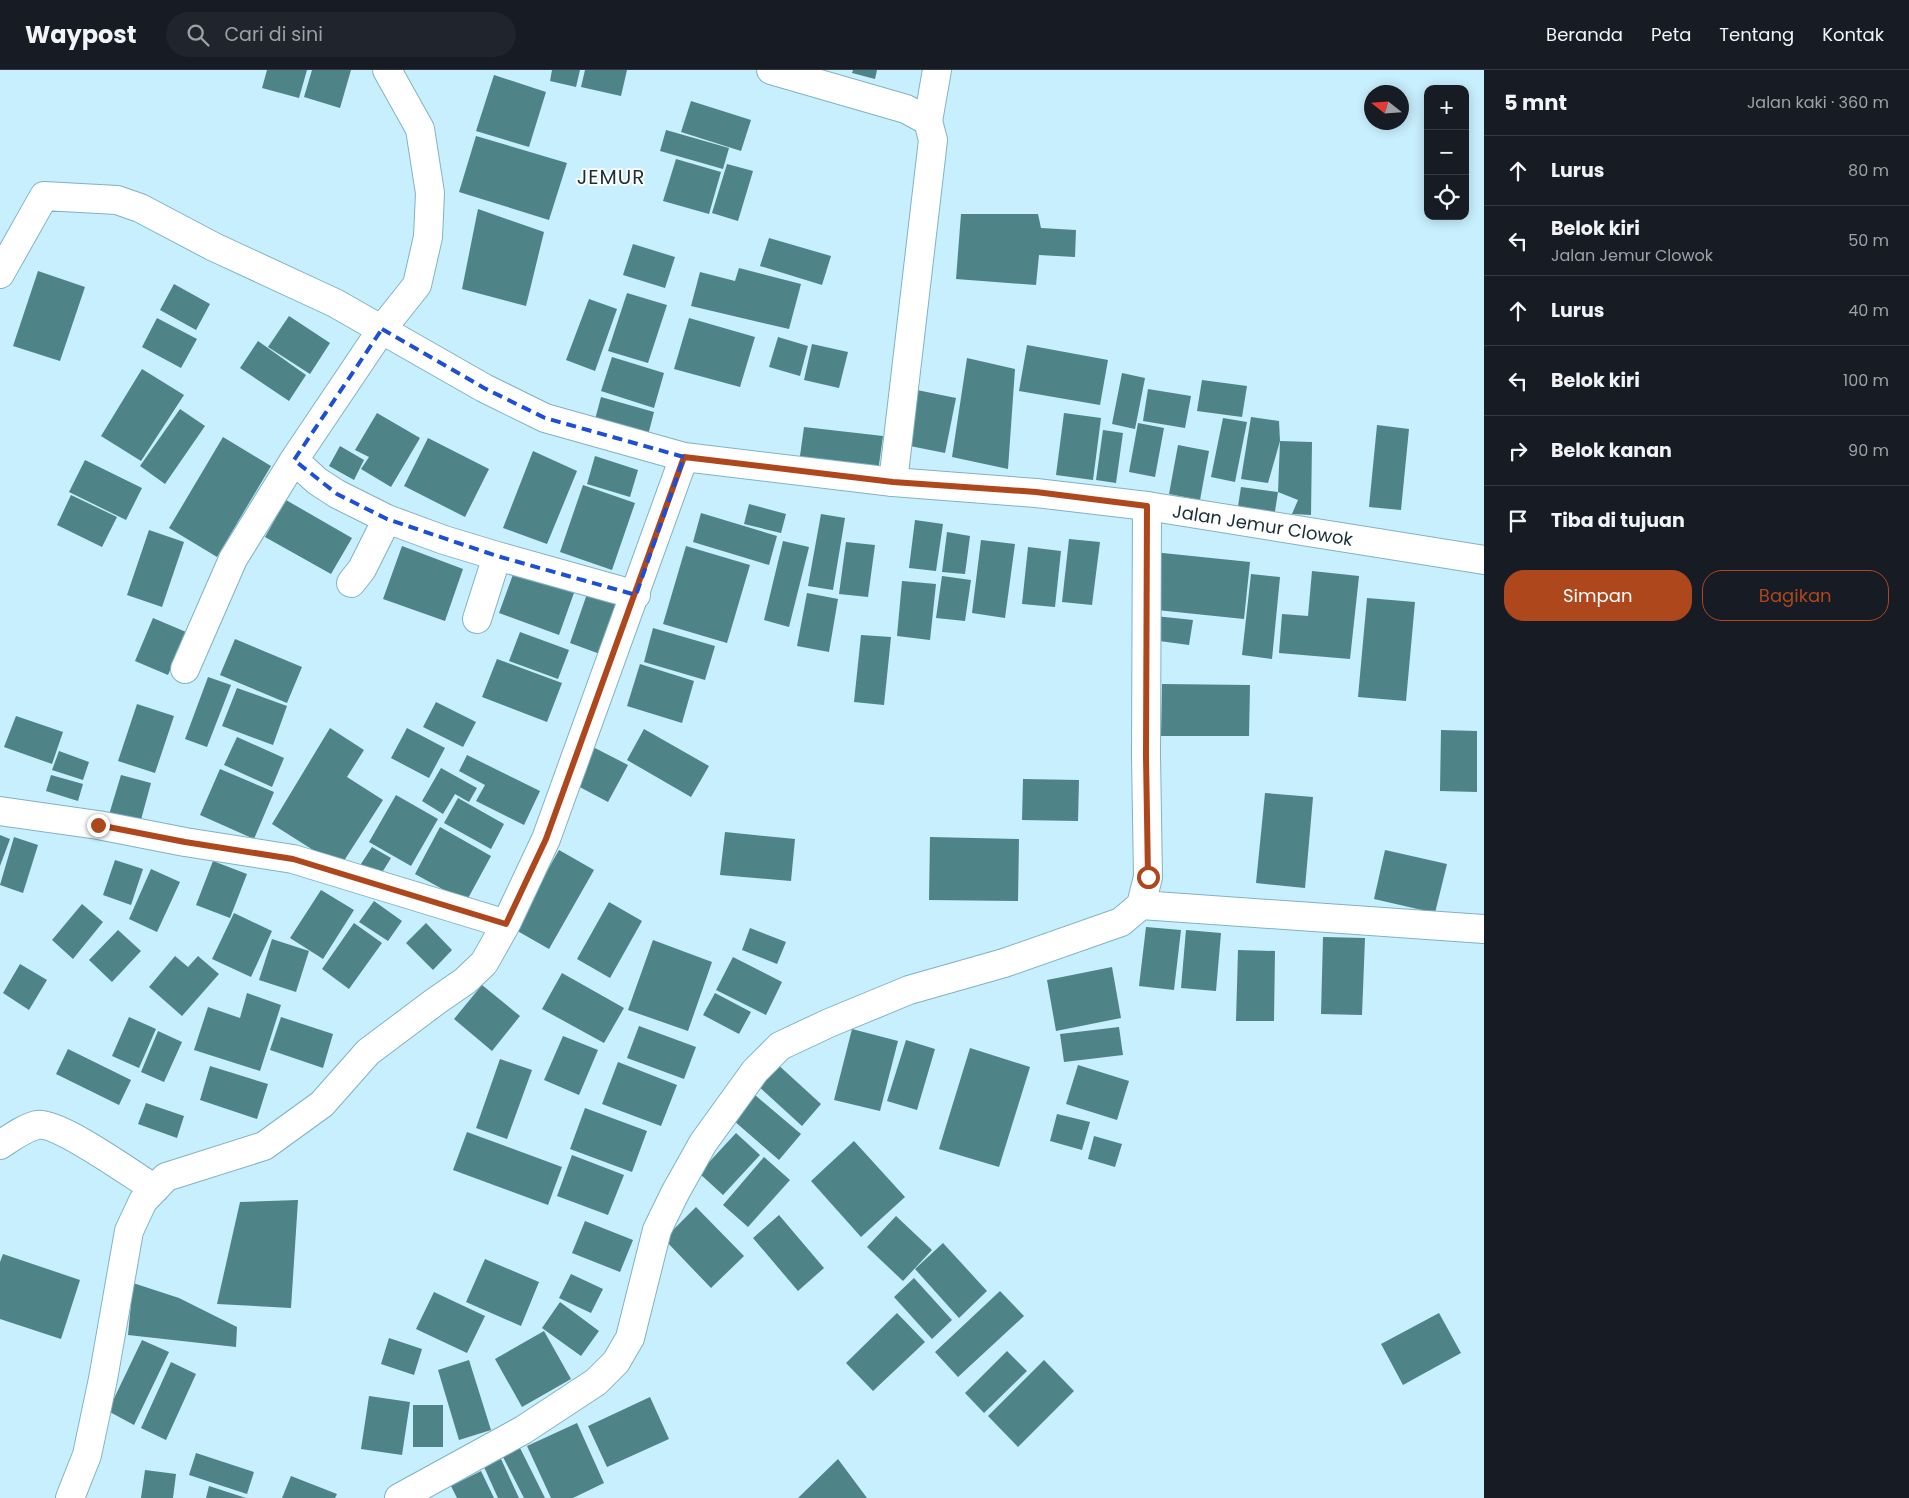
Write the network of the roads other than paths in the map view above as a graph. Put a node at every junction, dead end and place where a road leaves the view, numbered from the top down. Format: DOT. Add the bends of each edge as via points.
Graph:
graph roads {
  1 [pos="387,70"];
  2 [pos="771,70"];
  3 [pos="937,70"];
  4 [pos="928,122"];
  5 [pos="0,274"];
  6 [pos="382,330"];
  7 [pos="684,457"];
  8 [pos="294,460"];
  9 [pos="893,482"];
  10 [pos="1147,506"];
  11 [pos="387,519"];
  12 [pos="497,556"];
  13 [pos="1484,560"];
  14 [pos="351,583"];
  15 [pos="636,595"];
  16 [pos="477,619"];
  17 [pos="185,669"];
  18 [pos="0,811"];
  19 [pos="1142,905"];
  20 [pos="506,924"];
  21 [pos="1484,929"];
  22 [pos="0,1145"];
  23 [pos="155,1189"];
  24 [pos="446,1487"];
  25 [pos="70,1498"];
  26 [pos="399,1498"];
  1 -- 6 [label="street" via="420,129 430,193 428,237 416,285"];
  2 -- 4 [label="street" via="906,109"];
  3 -- 4 [label="street"];
  4 -- 9 [label="street" via="933,140"];
  5 -- 6 [label="street, Jalan Jemur Clowok" via="44,196 117,200 140,208 214,247 335,303"];
  6 -- 7 [label="street, Jalan Jemur Clowok" via="484,388 546,418"];
  6 -- 8 [label="street"];
  7 -- 9 [label="street, Jalan Jemur Clowok"];
  7 -- 15 [label="street"];
  8 -- 11 [label="street" via="337,494"];
  8 -- 17 [label="street" via="233,559"];
  9 -- 10 [label="street, Jalan Jemur Clowok" via="1036,492"];
  10 -- 13 [label="street, Jalan Jemur Clowok"];
  10 -- 19 [label="street" via="1148,877"];
  11 -- 12 [label="street"];
  11 -- 14 [label="street"];
  12 -- 15 [label="street"];
  12 -- 16 [label="street"];
  15 -- 20 [label="street" via="546,839"];
  18 -- 20 [label="street" via="293,859"];
  19 -- 21 [label="street"];
  19 -- 24 [label="street" via="1121,922 1004,963 909,990 780,1046 755,1070 709,1135 675,1193 657,1230 630,1338 616,1362 596,1382 523,1430"];
  20 -- 23 [label="street" via="484,963 465,981 368,1052 322,1104 264,1146 166,1177"];
  22 -- 23 [label="street" via="39,1124 60,1130"];
  23 -- 25 [label="street" via="143,1201 128,1231 87,1455"];
  24 -- 26 [label="street"];
}
